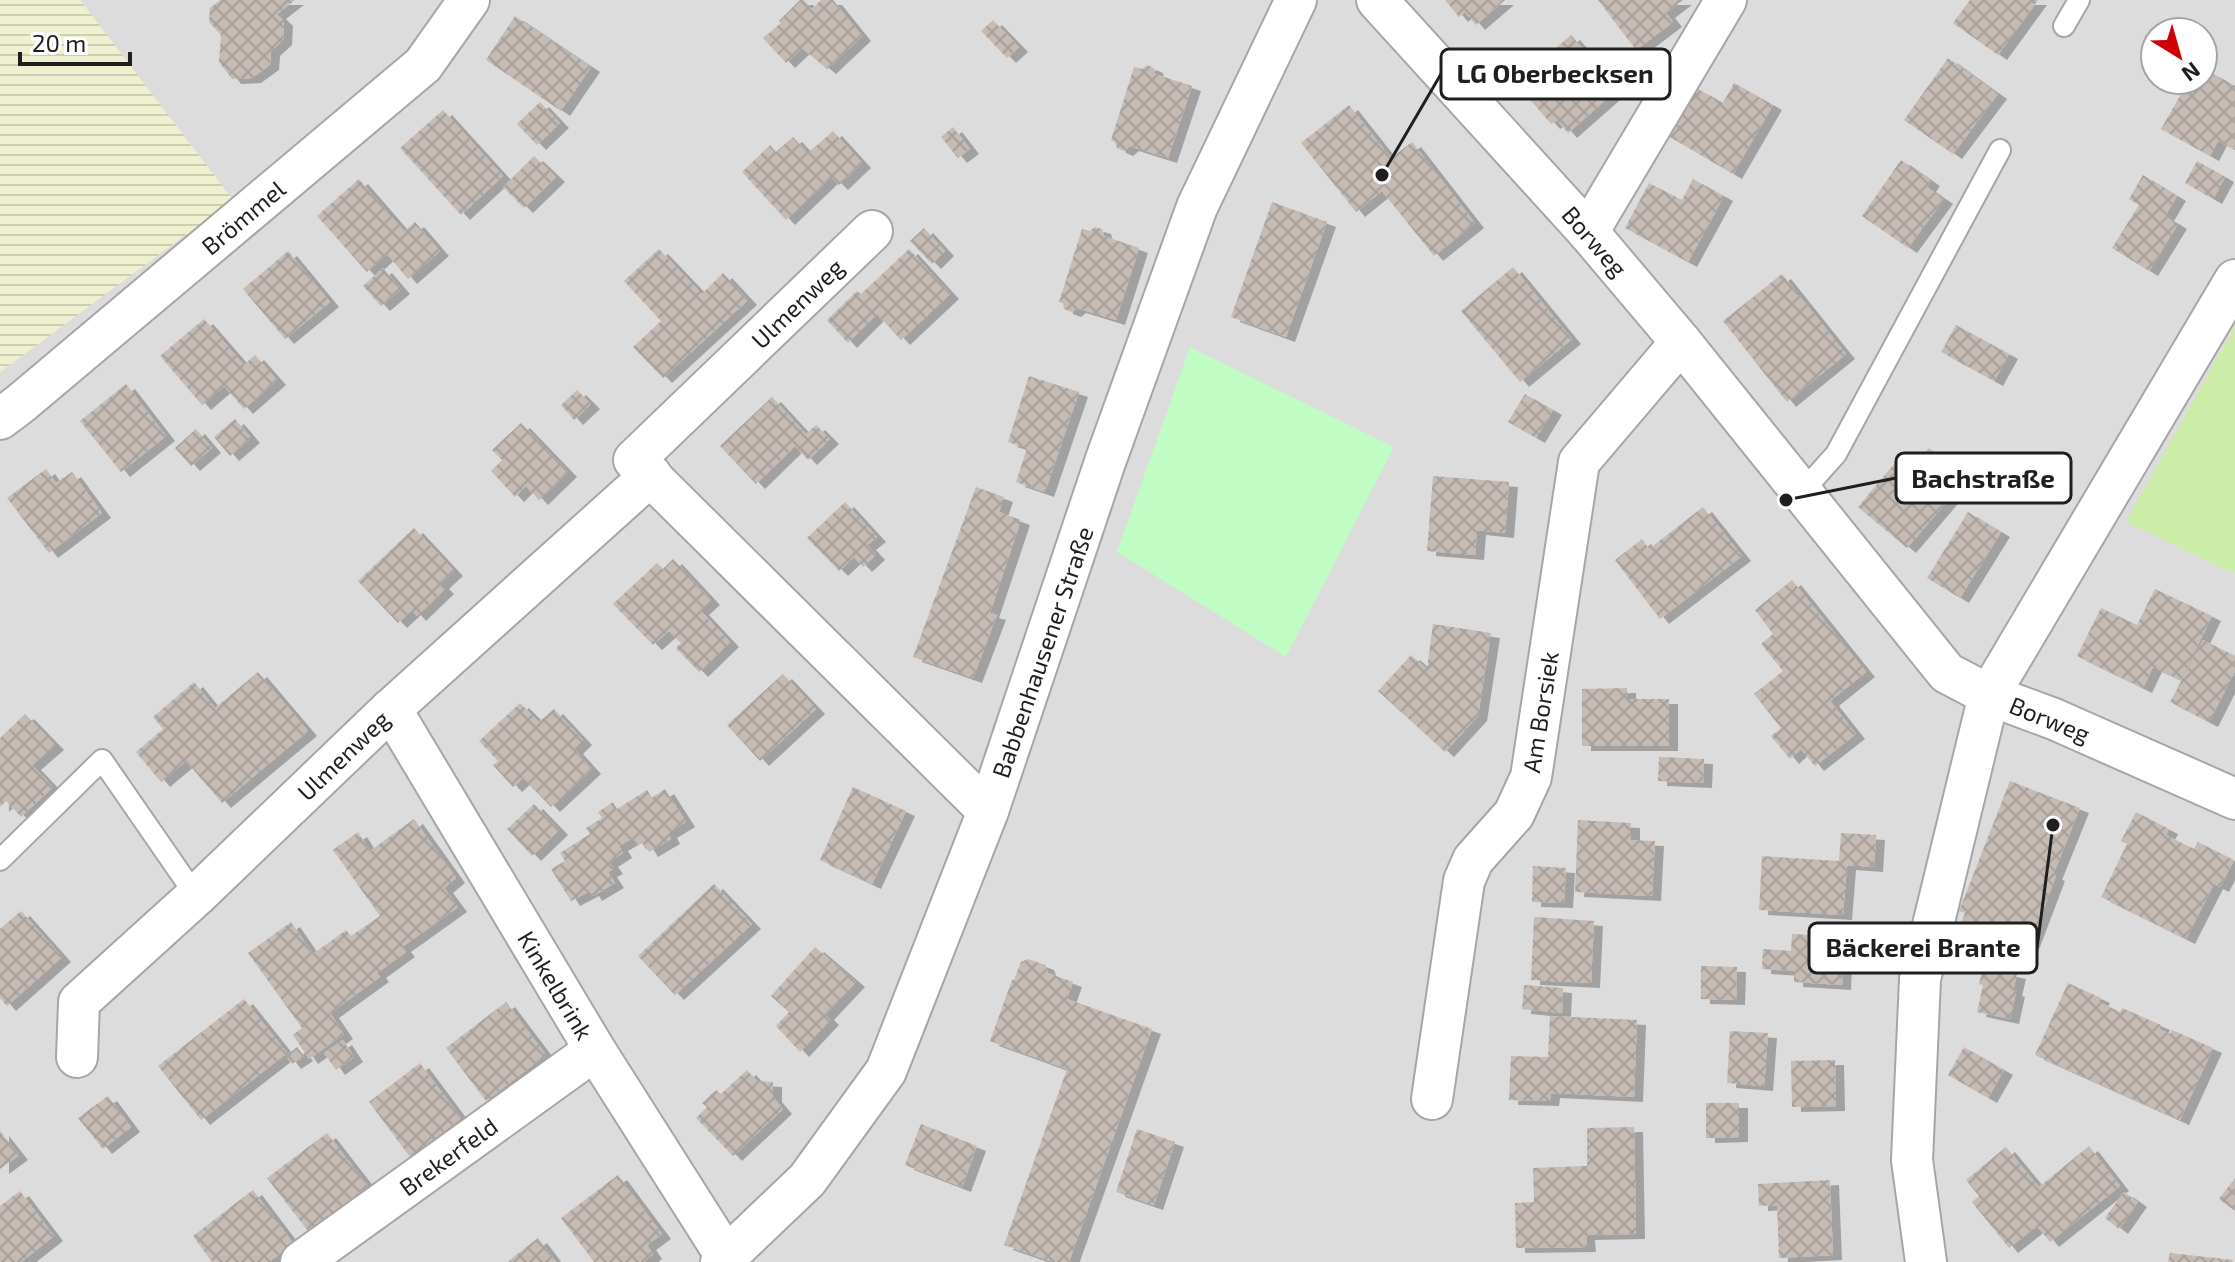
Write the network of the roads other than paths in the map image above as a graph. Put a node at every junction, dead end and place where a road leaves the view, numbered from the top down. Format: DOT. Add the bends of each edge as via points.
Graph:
graph roads {
  1 [pos="469,0"];
  2 [pos="1296,0"];
  3 [pos="1377,0"];
  4 [pos="1726,0"];
  5 [pos="2079,0"];
  6 [pos="2064,26"];
  7 [pos="2000,150"];
  8 [pos="872,231"];
  9 [pos="1588,232"];
  10 [pos="2235,280"];
  11 [pos="1681,342"];
  12 [pos="0,419"];
  13 [pos="651,475"];
  14 [pos="1802,492"];
  15 [pos="1989,695"];
  16 [pos="391,709"];
  17 [pos="2235,799"];
  18 [pos="988,811"];
  19 [pos="0,860"];
  20 [pos="196,896"];
  21 [pos="595,1050"];
  22 [pos="77,1057"];
  23 [pos="1432,1099"];
  24 [pos="724,1260"];
  25 [pos="301,1262"];
  26 [pos="1926,1262"];
  1 -- 12 [label="street, Brömmel" via="423,65"];
  2 -- 18 [label="street, Babbenhausener Straße" via="1197,207"];
  3 -- 9 [label="street, Borweg"];
  4 -- 9 [label="street"];
  5 -- 6 [label="lane"];
  7 -- 14 [label="lane" via="1836,454"];
  8 -- 13 [label="street, Ulmenweg" via="634,460"];
  9 -- 11 [label="street, Borweg"];
  10 -- 15 [label="street"];
  11 -- 14 [label="street, Borweg"];
  11 -- 23 [label="street, Am Borsiek" via="1579,462 1531,777 1514,814 1473,860 1464,881"];
  13 -- 16 [label="street, Ulmenweg"];
  13 -- 18 [label="street"];
  14 -- 15 [label="street, Borweg" via="1947,673"];
  15 -- 17 [label="street, Borweg"];
  15 -- 26 [label="street" via="1920,979 1912,1160"];
  16 -- 20 [label="street, Ulmenweg"];
  16 -- 21 [label="street, Kinkelbrink"];
  18 -- 24 [label="street, Babbenhausener Straße" via="886,1071 807,1180"];
  19 -- 20 [label="lane" via="102,760"];
  20 -- 22 [label="street, Ulmenweg" via="79,1002"];
  21 -- 24 [label="street, Kinkelbrink"];
  21 -- 25 [label="street, Brekerfeld"];
}
